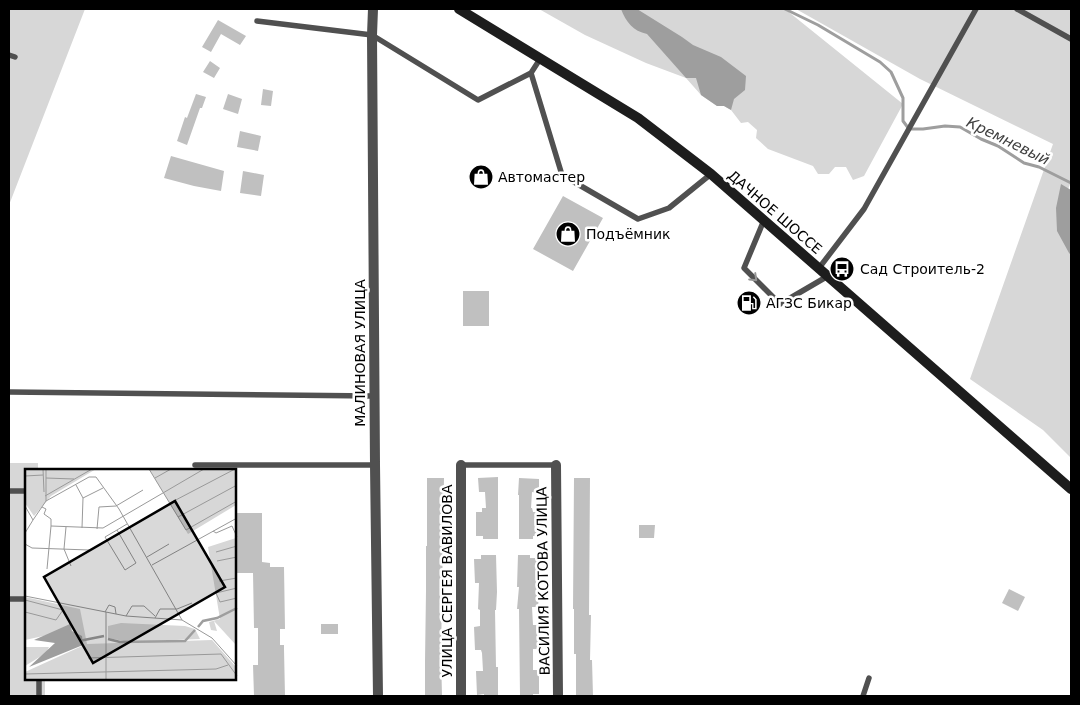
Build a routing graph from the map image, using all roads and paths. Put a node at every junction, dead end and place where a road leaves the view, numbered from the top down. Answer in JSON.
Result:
{"nodes":[{"id":1,"x":373,"y":9,"type":"edge"},
{"id":2,"x":459,"y":9,"type":"edge"},
{"id":3,"x":976,"y":9,"type":"edge"},
{"id":4,"x":1017,"y":9,"type":"edge"},
{"id":5,"x":257,"y":21,"type":"dead end"},
{"id":6,"x":372,"y":35,"type":"junction"},
{"id":7,"x":1071,"y":39,"type":"edge"},
{"id":8,"x":540,"y":59,"type":"junction"},
{"id":9,"x":531,"y":73,"type":"junction"},
{"id":10,"x":710,"y":174,"type":"junction"},
{"id":11,"x":764,"y":220,"type":"junction"},
{"id":12,"x":819,"y":268,"type":"junction"},
{"id":13,"x":828,"y":276,"type":"junction"},
{"id":14,"x":9,"y":392,"type":"edge"},
{"id":15,"x":374,"y":396,"type":"junction"},
{"id":16,"x":195,"y":465,"type":"dead end"},
{"id":17,"x":374,"y":465,"type":"junction"},
{"id":18,"x":460,"y":465,"type":"joint"},
{"id":19,"x":556,"y":465,"type":"joint"},
{"id":20,"x":1071,"y":490,"type":"edge"},
{"id":21,"x":9,"y":491,"type":"edge"},
{"id":22,"x":25,"y":491,"type":"edge"},
{"id":23,"x":9,"y":599,"type":"edge"},
{"id":24,"x":25,"y":599,"type":"edge"},
{"id":25,"x":869,"y":678,"type":"dead end"},
{"id":26,"x":39,"y":680,"type":"edge"},
{"id":27,"x":39,"y":696,"type":"edge"},
{"id":28,"x":378,"y":696,"type":"edge"},
{"id":29,"x":461,"y":696,"type":"edge"},
{"id":30,"x":558,"y":696,"type":"edge"},
{"id":31,"x":863,"y":696,"type":"edge"}],
"edges":[{"from":1,"to":6,"type":"street","name":"МАЛИНОВАЯ УЛИЦА"},
{"from":2,"to":8,"type":"main road","name":"ДАЧНОЕ ШОССЕ"},
{"from":3,"to":12,"type":"lane"},
{"from":4,"to":7,"type":"lane"},
{"from":5,"to":6,"type":"lane"},
{"from":6,"to":9,"type":"lane"},
{"from":6,"to":15,"type":"street","name":"МАЛИНОВАЯ УЛИЦА"},
{"from":8,"to":9,"type":"lane"},
{"from":8,"to":10,"type":"main road","name":"ДАЧНОЕ ШОССЕ"},
{"from":9,"to":10,"type":"lane"},
{"from":10,"to":11,"type":"main road","name":"ДАЧНОЕ ШОССЕ"},
{"from":11,"to":12,"type":"main road","name":"ДАЧНОЕ ШОССЕ"},
{"from":11,"to":13,"type":"lane","one_way":true},
{"from":12,"to":13,"type":"main road","name":"ДАЧНОЕ ШОССЕ"},
{"from":13,"to":20,"type":"main road","name":"ДАЧНОЕ ШОССЕ"},
{"from":14,"to":15,"type":"lane"},
{"from":15,"to":17,"type":"street","name":"МАЛИНОВАЯ УЛИЦА"},
{"from":16,"to":17,"type":"lane"},
{"from":17,"to":28,"type":"street","name":"МАЛИНОВАЯ УЛИЦА"},
{"from":18,"to":19,"type":"lane"},
{"from":18,"to":29,"type":"street","name":"УЛИЦА СЕРГЕЯ ВАВИЛОВА"},
{"from":19,"to":30,"type":"street","name":"ВАСИЛИЯ КОТОВА УЛИЦА"},
{"from":21,"to":22,"type":"lane"},
{"from":23,"to":24,"type":"lane"},
{"from":25,"to":31,"type":"lane"},
{"from":26,"to":27,"type":"lane"}]}
